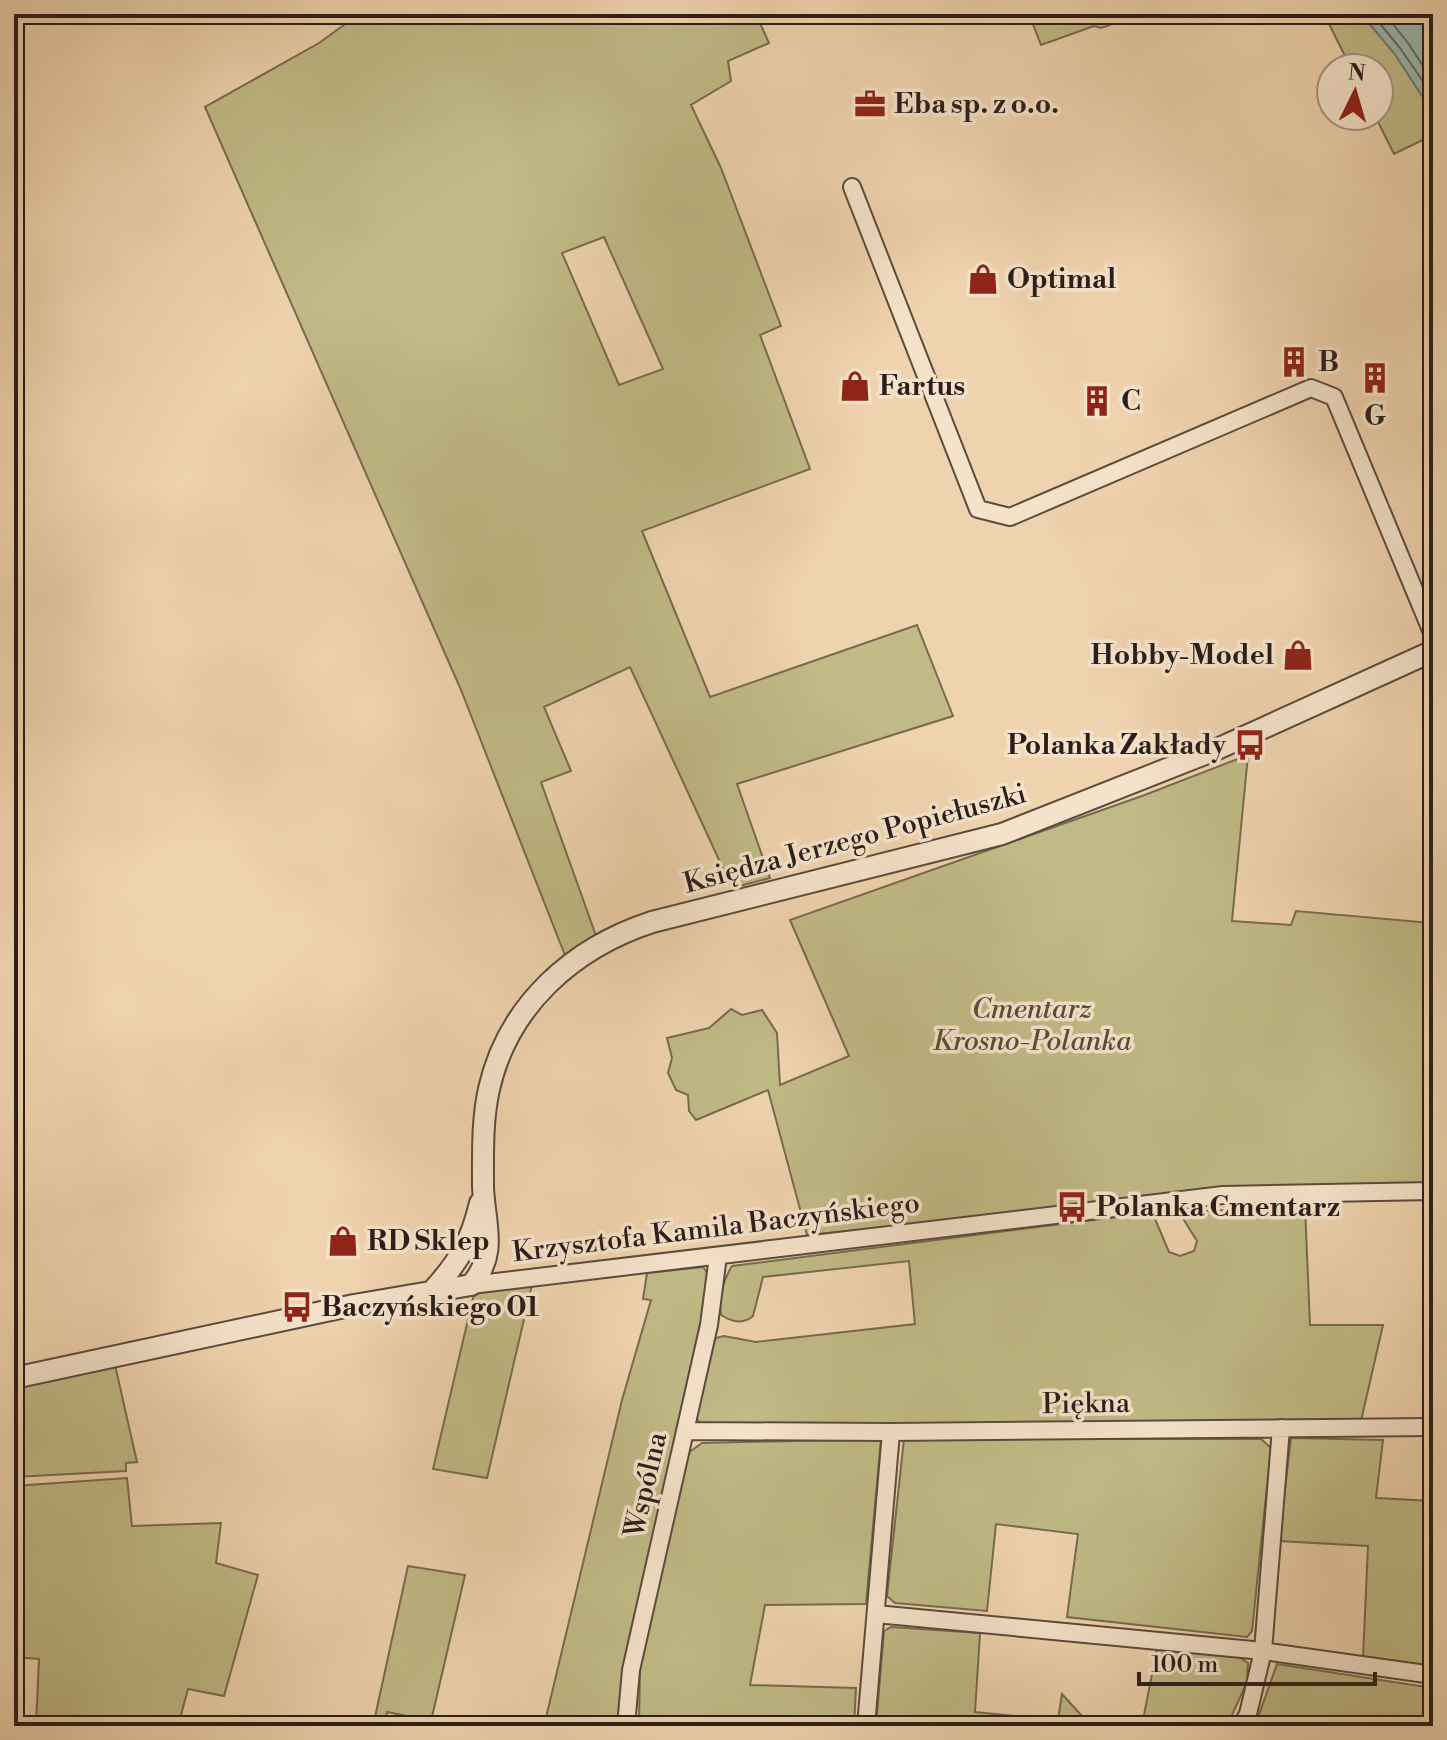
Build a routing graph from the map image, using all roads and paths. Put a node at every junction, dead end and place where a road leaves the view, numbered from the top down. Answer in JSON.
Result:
{"nodes":[{"id":1,"x":852,"y":187,"type":"dead end"},
{"id":2,"x":1433,"y":635,"type":"edge"},
{"id":3,"x":1433,"y":651,"type":"edge"},
{"id":4,"x":483,"y":1191,"type":"junction"},
{"id":5,"x":1433,"y":1191,"type":"edge"},
{"id":6,"x":466,"y":1248,"type":"junction"},
{"id":7,"x":718,"y":1256,"type":"junction"},
{"id":8,"x":487,"y":1261,"type":"junction"},
{"id":9,"x":513,"y":1280,"type":"junction"},
{"id":10,"x":471,"y":1285,"type":"junction"},
{"id":11,"x":434,"y":1289,"type":"junction"},
{"id":12,"x":14,"y":1378,"type":"edge"},
{"id":13,"x":1433,"y":1427,"type":"edge"},
{"id":14,"x":1281,"y":1428,"type":"junction"},
{"id":15,"x":685,"y":1431,"type":"junction"},
{"id":16,"x":891,"y":1432,"type":"junction"},
{"id":17,"x":876,"y":1614,"type":"junction"},
{"id":18,"x":1263,"y":1651,"type":"junction"},
{"id":19,"x":1433,"y":1675,"type":"edge"},
{"id":20,"x":626,"y":1726,"type":"edge"},
{"id":21,"x":866,"y":1726,"type":"edge"},
{"id":22,"x":1241,"y":1726,"type":"edge"}],
"edges":[{"from":1,"to":2,"type":"street"},
{"from":3,"to":4,"type":"street","name":"Księdza Jerzego Popiełuszki"},
{"from":4,"to":6,"type":"street","name":"Księdza Jerzego Popiełuszki"},
{"from":4,"to":8,"type":"street","name":"Księdza Jerzego Popiełuszki"},
{"from":5,"to":7,"type":"street","name":"Krzysztofa Kamila Baczyńskiego"},
{"from":6,"to":10,"type":"street"},
{"from":6,"to":11,"type":"street","name":"Księdza Jerzego Popiełuszki"},
{"from":7,"to":9,"type":"street","name":"Krzysztofa Kamila Baczyńskiego"},
{"from":7,"to":15,"type":"street","name":"Wspólna"},
{"from":8,"to":9,"type":"street"},
{"from":8,"to":10,"type":"street"},
{"from":9,"to":10,"type":"street","name":"Krzysztofa Kamila Baczyńskiego"},
{"from":10,"to":11,"type":"street","name":"Krzysztofa Kamila Baczyńskiego"},
{"from":11,"to":12,"type":"street","name":"Krzysztofa Kamila Baczyńskiego"},
{"from":13,"to":14,"type":"street","name":"Piękna"},
{"from":14,"to":16,"type":"street","name":"Piękna"},
{"from":14,"to":18,"type":"street"},
{"from":15,"to":16,"type":"street","name":"Piękna"},
{"from":15,"to":20,"type":"street","name":"Wspólna"},
{"from":16,"to":17,"type":"street"},
{"from":17,"to":18,"type":"street"},
{"from":17,"to":21,"type":"street"},
{"from":18,"to":19,"type":"street"},
{"from":18,"to":22,"type":"street"}]}
